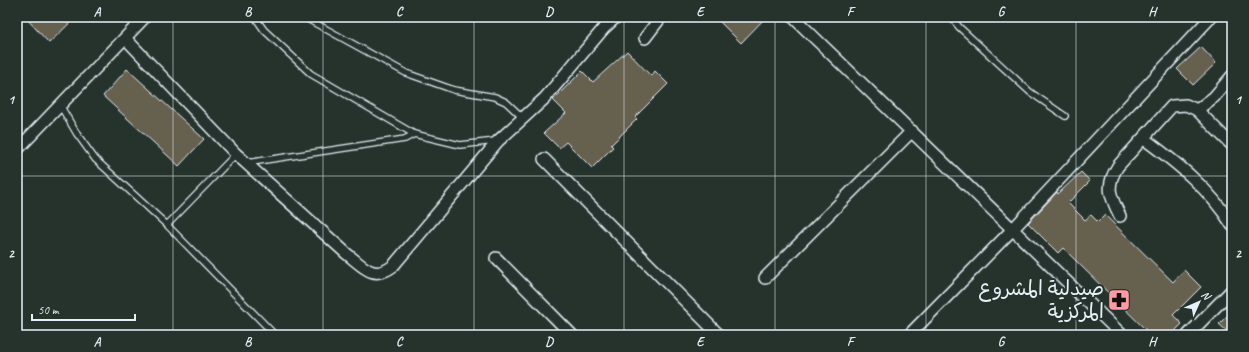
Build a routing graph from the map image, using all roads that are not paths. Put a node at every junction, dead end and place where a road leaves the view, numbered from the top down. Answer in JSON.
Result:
{"nodes":[{"id":1,"x":145,"y":17,"type":"edge"},
{"id":2,"x":254,"y":17,"type":"edge"},
{"id":3,"x":304,"y":17,"type":"edge"},
{"id":4,"x":616,"y":17,"type":"edge"},
{"id":5,"x":661,"y":17,"type":"edge"},
{"id":6,"x":793,"y":17,"type":"edge"},
{"id":7,"x":951,"y":17,"type":"edge"},
{"id":8,"x":1211,"y":17,"type":"edge"},
{"id":9,"x":125,"y":38,"type":"junction"},
{"id":10,"x":645,"y":38,"type":"dead end"},
{"id":11,"x":1232,"y":76,"type":"edge"},
{"id":12,"x":60,"y":105,"type":"junction"},
{"id":13,"x":1198,"y":110,"type":"junction"},
{"id":14,"x":1065,"y":116,"type":"dead end"},
{"id":15,"x":523,"y":118,"type":"junction"},
{"id":16,"x":912,"y":131,"type":"junction"},
{"id":17,"x":414,"y":134,"type":"junction"},
{"id":18,"x":1143,"y":138,"type":"junction"},
{"id":19,"x":498,"y":141,"type":"junction"},
{"id":20,"x":1232,"y":145,"type":"edge"},
{"id":21,"x":17,"y":150,"type":"edge"},
{"id":22,"x":236,"y":154,"type":"junction"},
{"id":23,"x":544,"y":159,"type":"dead end"},
{"id":24,"x":246,"y":163,"type":"junction"},
{"id":25,"x":1120,"y":216,"type":"dead end"},
{"id":26,"x":167,"y":225,"type":"junction"},
{"id":27,"x":1232,"y":225,"type":"edge"},
{"id":28,"x":1013,"y":229,"type":"junction"},
{"id":29,"x":496,"y":258,"type":"dead end"},
{"id":30,"x":765,"y":278,"type":"dead end"},
{"id":31,"x":1232,"y":290,"type":"edge"},
{"id":32,"x":275,"y":335,"type":"edge"},
{"id":33,"x":572,"y":335,"type":"edge"},
{"id":34,"x":719,"y":335,"type":"edge"},
{"id":35,"x":909,"y":335,"type":"edge"},
{"id":36,"x":1122,"y":335,"type":"edge"},
{"id":37,"x":1188,"y":335,"type":"edge"}],
"edges":[{"from":1,"to":9,"type":"street"},
{"from":2,"to":17,"type":"lane"},
{"from":3,"to":15,"type":"lane"},
{"from":4,"to":15,"type":"street"},
{"from":5,"to":10,"type":"street"},
{"from":6,"to":16,"type":"street"},
{"from":7,"to":14,"type":"lane"},
{"from":8,"to":28,"type":"street"},
{"from":9,"to":12,"type":"street"},
{"from":9,"to":22,"type":"street"},
{"from":11,"to":13,"type":"street"},
{"from":12,"to":21,"type":"street"},
{"from":12,"to":26,"type":"lane"},
{"from":13,"to":18,"type":"street"},
{"from":13,"to":20,"type":"street"},
{"from":15,"to":19,"type":"street"},
{"from":16,"to":28,"type":"street"},
{"from":16,"to":30,"type":"street"},
{"from":17,"to":19,"type":"lane"},
{"from":17,"to":24,"type":"lane"},
{"from":18,"to":25,"type":"street"},
{"from":18,"to":27,"type":"street"},
{"from":19,"to":24,"type":"street"},
{"from":22,"to":24,"type":"street"},
{"from":22,"to":26,"type":"lane"},
{"from":23,"to":34,"type":"street"},
{"from":26,"to":32,"type":"lane"},
{"from":28,"to":35,"type":"street"},
{"from":28,"to":36,"type":"street"},
{"from":29,"to":33,"type":"street"},
{"from":31,"to":37,"type":"street"}]}
